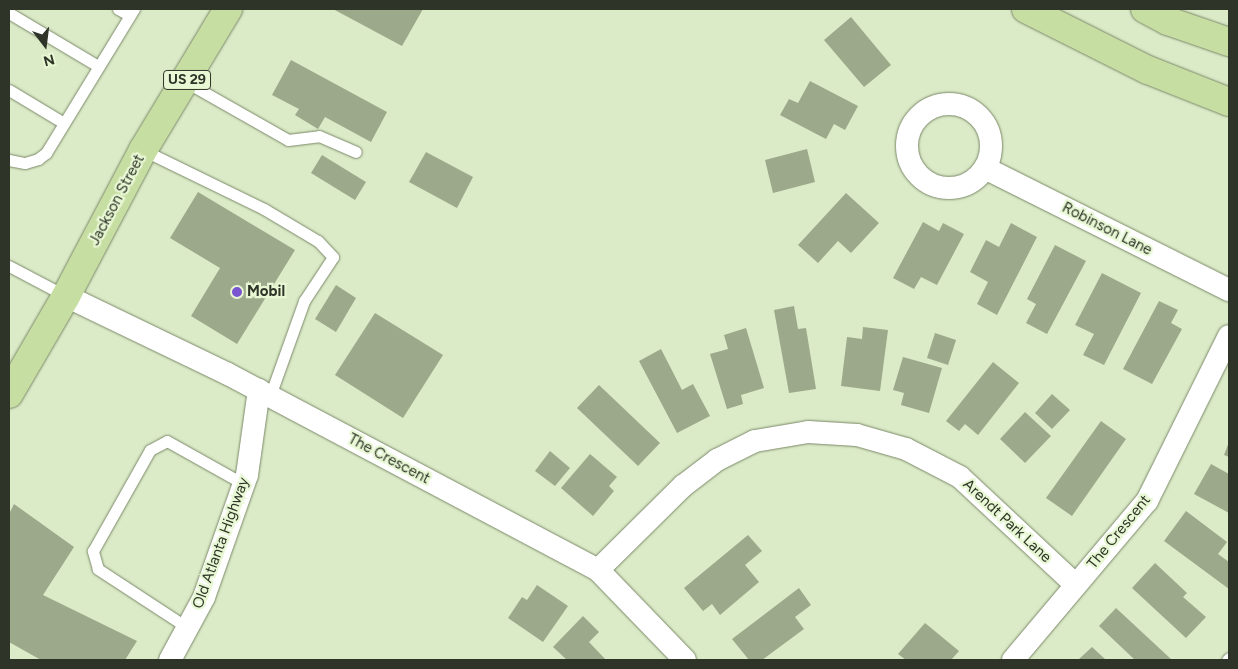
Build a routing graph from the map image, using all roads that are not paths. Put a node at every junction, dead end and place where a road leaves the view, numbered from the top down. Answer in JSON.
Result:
{"nodes":[{"id":1,"x":118,"y":9,"type":"edge"},
{"id":2,"x":228,"y":9,"type":"edge"},
{"id":3,"x":1026,"y":9,"type":"edge"},
{"id":4,"x":1145,"y":9,"type":"edge"},
{"id":5,"x":132,"y":12,"type":"edge"},
{"id":6,"x":9,"y":13,"type":"edge"},
{"id":7,"x":1229,"y":42,"type":"edge"},
{"id":8,"x":98,"y":66,"type":"junction"},
{"id":9,"x":186,"y":82,"type":"junction"},
{"id":10,"x":9,"y":90,"type":"edge"},
{"id":11,"x":1229,"y":102,"type":"edge"},
{"id":12,"x":64,"y":123,"type":"junction"},
{"id":13,"x":143,"y":150,"type":"junction"},
{"id":14,"x":356,"y":152,"type":"dead end"},
{"id":15,"x":9,"y":160,"type":"edge"},
{"id":16,"x":985,"y":168,"type":"dead end"},
{"id":17,"x":9,"y":266,"type":"edge"},
{"id":18,"x":1229,"y":290,"type":"edge"},
{"id":19,"x":66,"y":296,"type":"junction"},
{"id":20,"x":1229,"y":336,"type":"edge"},
{"id":21,"x":9,"y":392,"type":"edge"},
{"id":22,"x":264,"y":393,"type":"junction"},
{"id":23,"x":244,"y":484,"type":"junction"},
{"id":24,"x":598,"y":570,"type":"junction"},
{"id":25,"x":1076,"y":585,"type":"junction"},
{"id":26,"x":188,"y":628,"type":"junction"},
{"id":27,"x":170,"y":660,"type":"edge"},
{"id":28,"x":685,"y":660,"type":"edge"},
{"id":29,"x":1013,"y":660,"type":"edge"}],
"edges":[{"from":1,"to":5,"type":"lane"},
{"from":2,"to":9,"type":"main road","name":"Jackson Street","number":"US 29"},
{"from":3,"to":11,"type":"main road"},
{"from":4,"to":7,"type":"main road"},
{"from":5,"to":8,"type":"lane"},
{"from":6,"to":8,"type":"lane"},
{"from":8,"to":12,"type":"lane"},
{"from":9,"to":13,"type":"main road","name":"Jackson Street","number":"US 29"},
{"from":9,"to":14,"type":"lane"},
{"from":10,"to":12,"type":"lane"},
{"from":12,"to":15,"type":"lane"},
{"from":13,"to":19,"type":"main road","name":"Jackson Street","number":"US 29"},
{"from":13,"to":22,"type":"lane"},
{"from":16,"to":18,"type":"street","name":"Robinson Lane"},
{"from":17,"to":19,"type":"lane"},
{"from":19,"to":21,"type":"main road","name":"Jackson Street","number":"US 29"},
{"from":19,"to":22,"type":"street","name":"The Crescent"},
{"from":20,"to":25,"type":"street","name":"The Crescent"},
{"from":22,"to":23,"type":"street","name":"Old Atlanta Highway"},
{"from":22,"to":24,"type":"street","name":"The Crescent"},
{"from":23,"to":26,"type":"street","name":"Old Atlanta Highway"},
{"from":23,"to":26,"type":"lane"},
{"from":24,"to":25,"type":"street","name":"Arendt Park Lane"},
{"from":24,"to":28,"type":"street","name":"The Crescent"},
{"from":25,"to":29,"type":"street","name":"The Crescent"},
{"from":26,"to":27,"type":"street","name":"Old Atlanta Highway"}]}
